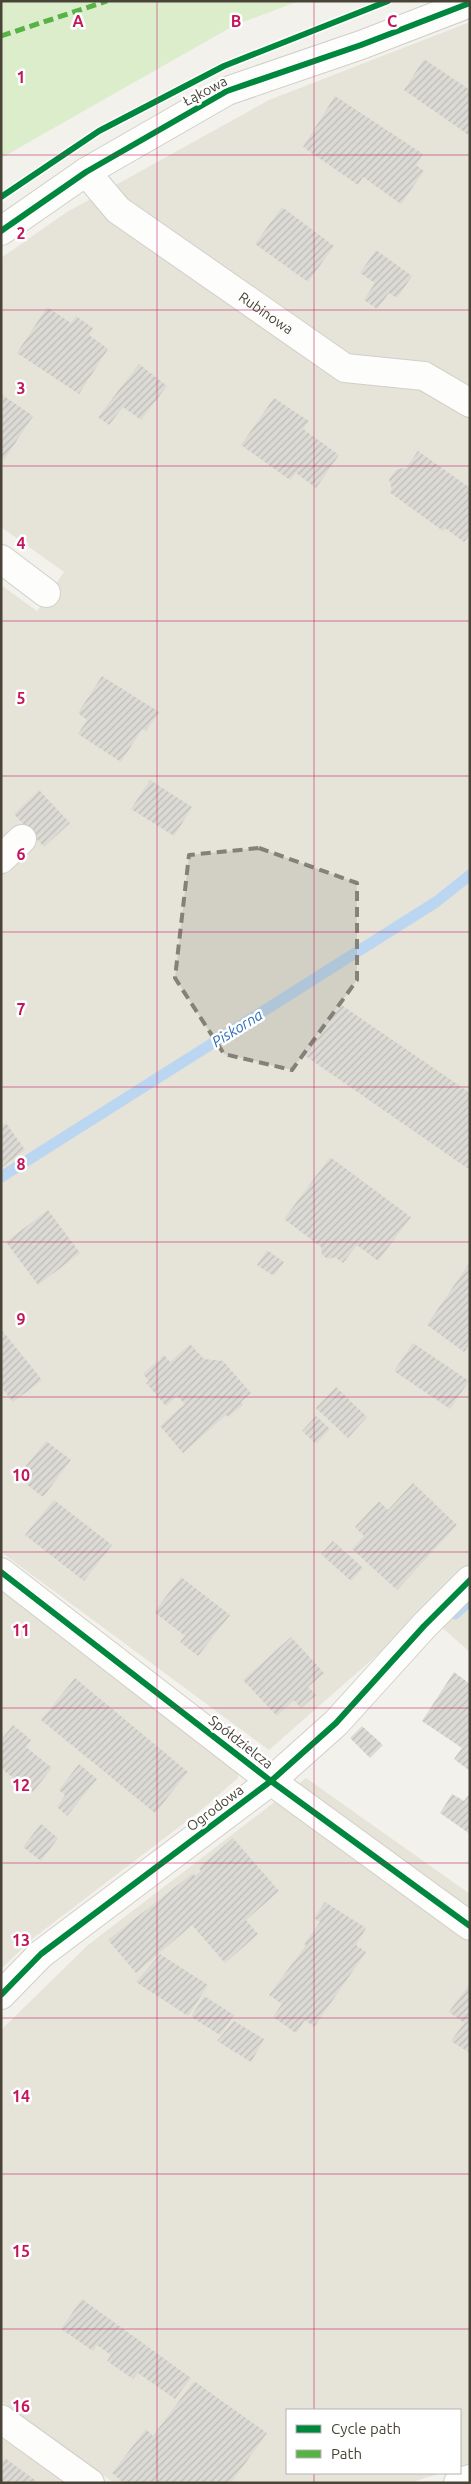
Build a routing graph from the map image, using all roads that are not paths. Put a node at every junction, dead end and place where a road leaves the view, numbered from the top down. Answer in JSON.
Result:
{"nodes":[{"id":1,"x":470,"y":3,"type":"edge"},
{"id":2,"x":86,"y":172,"type":"junction"},
{"id":3,"x":1,"y":232,"type":"edge"},
{"id":4,"x":470,"y":403,"type":"edge"},
{"id":5,"x":1,"y":559,"type":"edge"},
{"id":6,"x":46,"y":593,"type":"dead end"},
{"id":7,"x":22,"y":839,"type":"dead end"},
{"id":8,"x":1,"y":859,"type":"edge"},
{"id":9,"x":1,"y":1572,"type":"edge"},
{"id":10,"x":470,"y":1580,"type":"edge"},
{"id":11,"x":271,"y":1781,"type":"junction"},
{"id":12,"x":470,"y":1926,"type":"edge"},
{"id":13,"x":1,"y":1994,"type":"edge"},
{"id":14,"x":1,"y":2419,"type":"edge"},
{"id":15,"x":470,"y":2479,"type":"edge"},
{"id":16,"x":90,"y":2483,"type":"edge"},
{"id":17,"x":458,"y":2483,"type":"edge"}],
"edges":[{"from":1,"to":2,"type":"street","name":"Łąkowa"},
{"from":2,"to":3,"type":"street","name":"Łąkowa"},
{"from":2,"to":4,"type":"street","name":"Rubinowa"},
{"from":5,"to":6,"type":"street"},
{"from":7,"to":8,"type":"street"},
{"from":9,"to":11,"type":"street","name":"Spółdzielcza"},
{"from":10,"to":11,"type":"street","name":"Ogrodowa"},
{"from":11,"to":12,"type":"street","name":"Spółdzielcza"},
{"from":11,"to":13,"type":"street","name":"Ogrodowa"},
{"from":14,"to":16,"type":"street"},
{"from":15,"to":17,"type":"street"}]}
